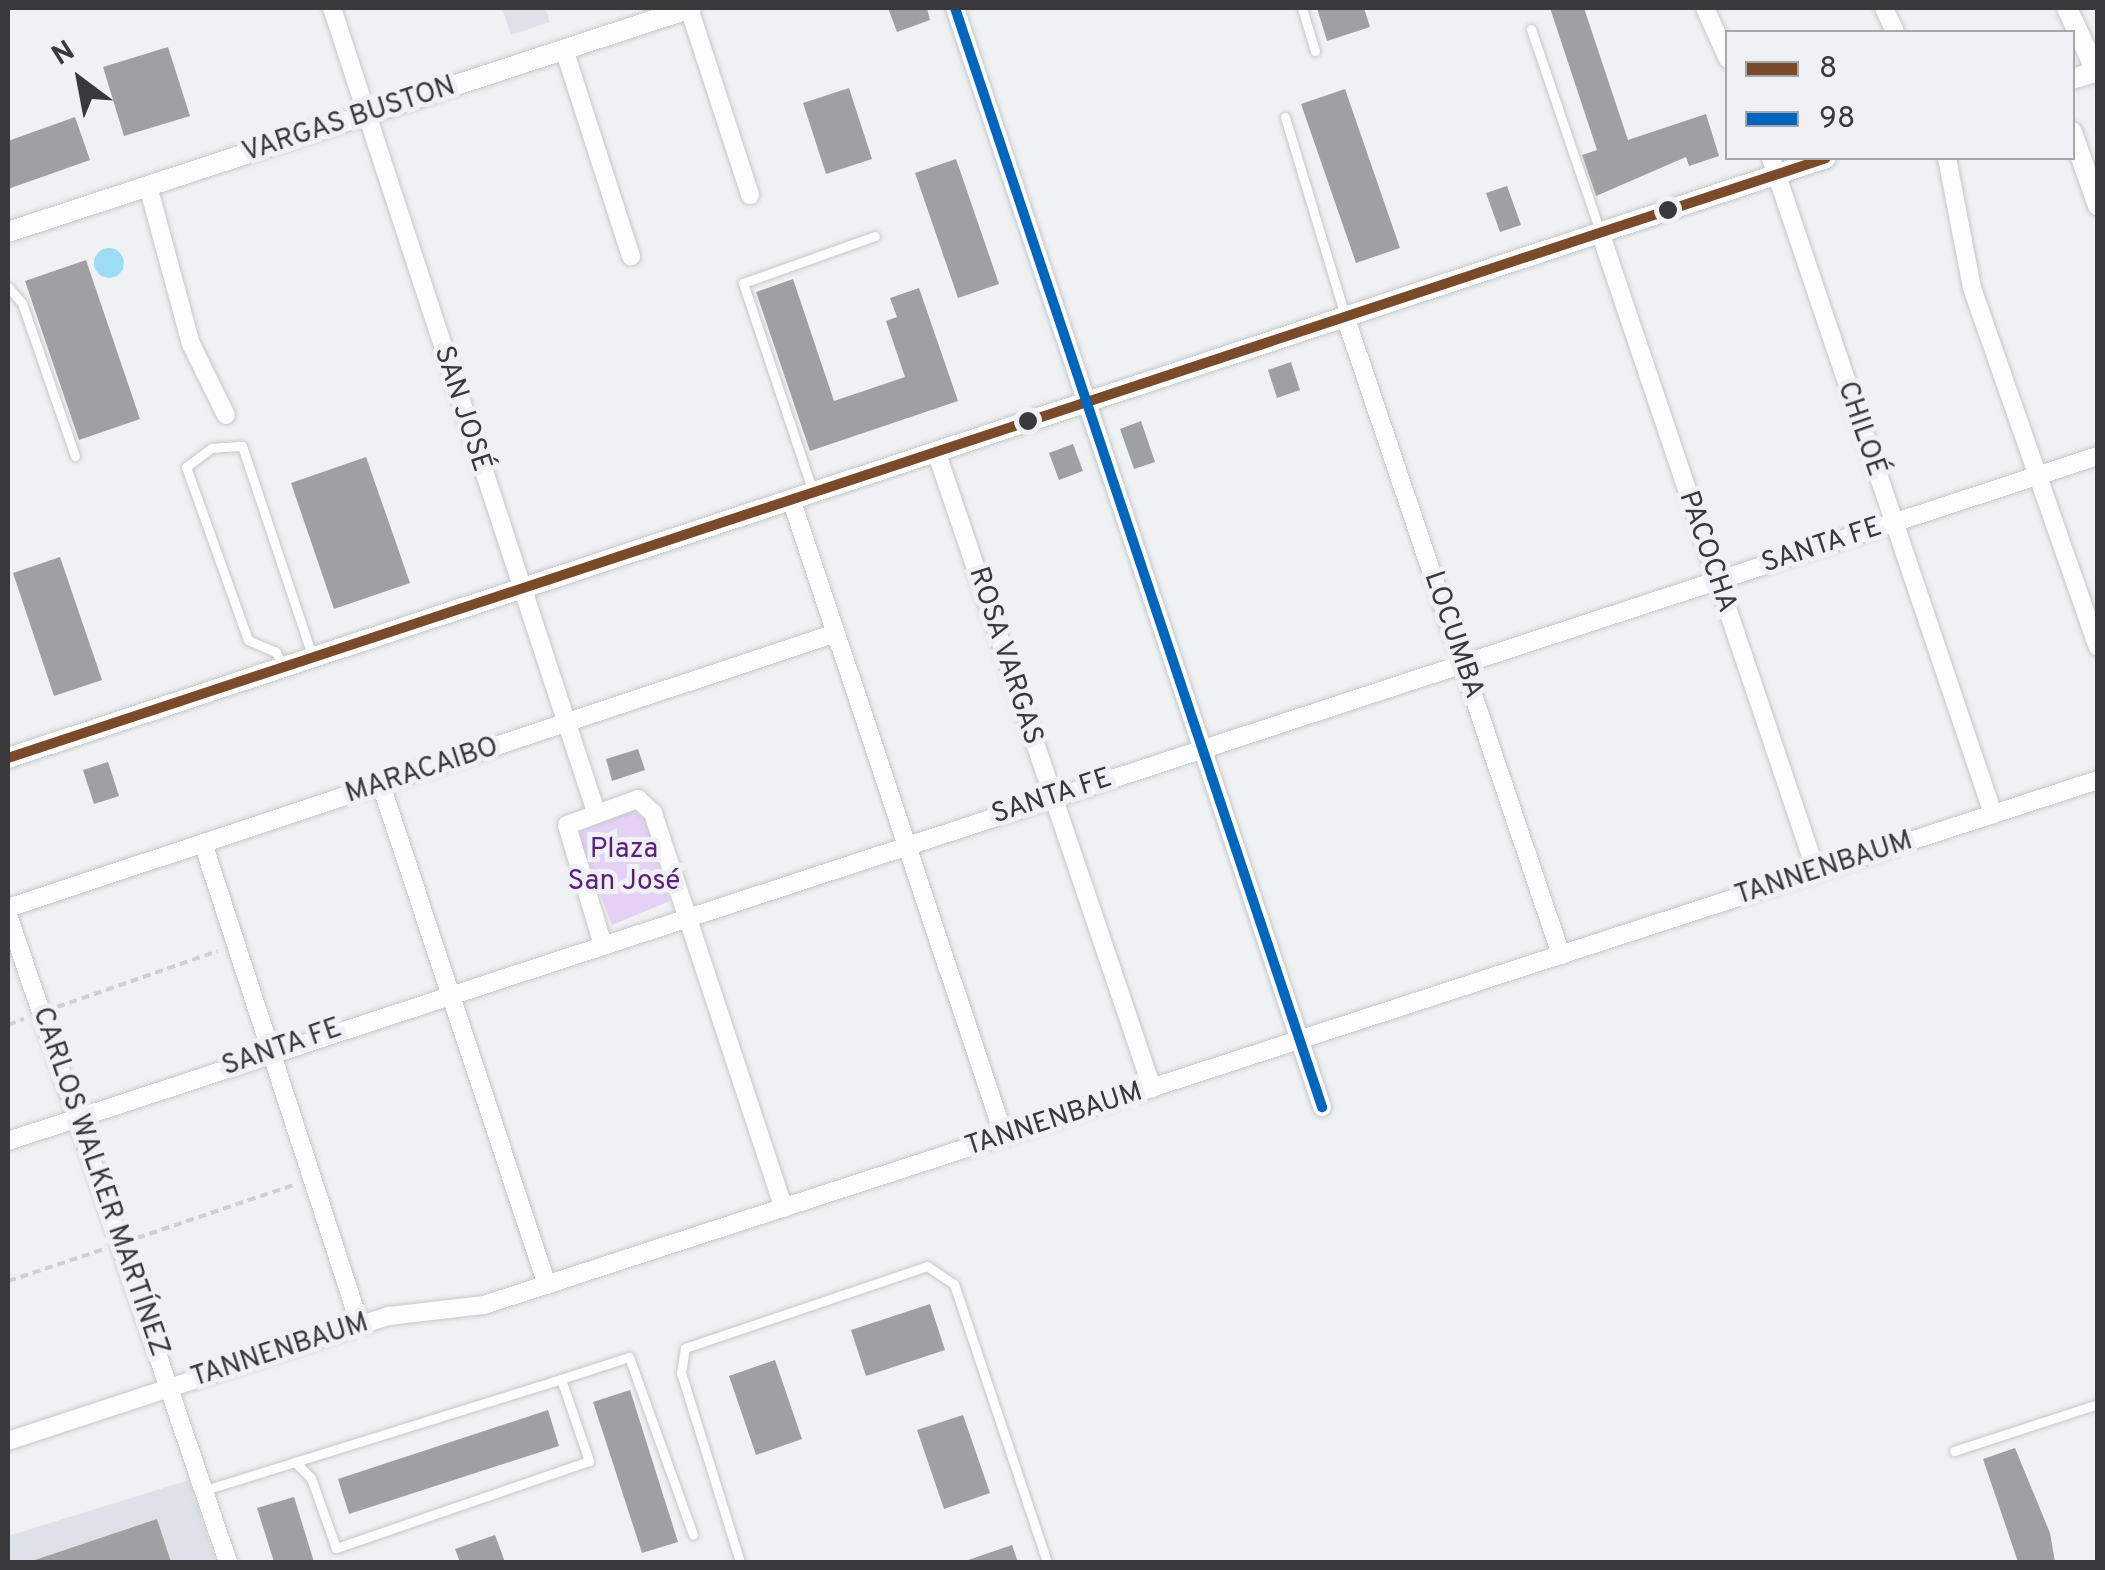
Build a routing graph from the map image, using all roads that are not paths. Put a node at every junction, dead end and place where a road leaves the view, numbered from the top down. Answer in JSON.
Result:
{"nodes":[{"id":1,"x":332,"y":8,"type":"edge"},
{"id":2,"x":690,"y":8,"type":"edge"},
{"id":3,"x":955,"y":8,"type":"edge"},
{"id":4,"x":1302,"y":8,"type":"edge"},
{"id":5,"x":1705,"y":8,"type":"edge"},
{"id":6,"x":2067,"y":8,"type":"edge"},
{"id":7,"x":1530,"y":29,"type":"dead end"},
{"id":8,"x":564,"y":49,"type":"junction"},
{"id":9,"x":1315,"y":51,"type":"dead end"},
{"id":10,"x":1725,"y":51,"type":"edge"},
{"id":11,"x":2097,"y":71,"type":"edge"},
{"id":12,"x":366,"y":114,"type":"junction"},
{"id":13,"x":1286,"y":117,"type":"dead end"},
{"id":14,"x":2075,"y":141,"type":"edge"},
{"id":15,"x":1813,"y":160,"type":"edge"},
{"id":16,"x":1947,"y":160,"type":"edge"},
{"id":17,"x":1773,"y":166,"type":"edge"},
{"id":18,"x":148,"y":186,"type":"junction"},
{"id":19,"x":750,"y":195,"type":"dead end"},
{"id":20,"x":2098,"y":206,"type":"edge"},
{"id":21,"x":8,"y":232,"type":"edge"},
{"id":22,"x":1600,"y":232,"type":"junction"},
{"id":23,"x":875,"y":236,"type":"dead end"},
{"id":24,"x":631,"y":256,"type":"dead end"},
{"id":25,"x":8,"y":288,"type":"edge"},
{"id":26,"x":1345,"y":316,"type":"junction"},
{"id":27,"x":1083,"y":402,"type":"junction"},
{"id":28,"x":226,"y":415,"type":"dead end"},
{"id":29,"x":936,"y":451,"type":"junction"},
{"id":30,"x":75,"y":456,"type":"dead end"},
{"id":31,"x":2098,"y":456,"type":"edge"},
{"id":32,"x":2038,"y":476,"type":"junction"},
{"id":33,"x":813,"y":492,"type":"junction"},
{"id":34,"x":792,"y":499,"type":"junction"},
{"id":35,"x":1893,"y":523,"type":"junction"},
{"id":36,"x":1716,"y":580,"type":"junction"},
{"id":37,"x":520,"y":589,"type":"junction"},
{"id":38,"x":836,"y":633,"type":"junction"},
{"id":39,"x":2098,"y":647,"type":"edge"},
{"id":40,"x":313,"y":658,"type":"junction"},
{"id":41,"x":1462,"y":663,"type":"junction"},
{"id":42,"x":282,"y":667,"type":"junction"},
{"id":43,"x":566,"y":723,"type":"junction"},
{"id":44,"x":1198,"y":749,"type":"junction"},
{"id":45,"x":8,"y":758,"type":"edge"},
{"id":46,"x":2098,"y":780,"type":"edge"},
{"id":47,"x":381,"y":785,"type":"junction"},
{"id":48,"x":1052,"y":797,"type":"junction"},
{"id":49,"x":595,"y":809,"type":"junction"},
{"id":50,"x":1993,"y":814,"type":"junction"},
{"id":51,"x":203,"y":844,"type":"junction"},
{"id":52,"x":904,"y":845,"type":"junction"},
{"id":53,"x":1816,"y":872,"type":"junction"},
{"id":54,"x":8,"y":912,"type":"edge"},
{"id":55,"x":686,"y":915,"type":"junction"},
{"id":56,"x":602,"y":942,"type":"junction"},
{"id":57,"x":1561,"y":955,"type":"junction"},
{"id":58,"x":450,"y":991,"type":"junction"},
{"id":59,"x":1296,"y":1041,"type":"junction"},
{"id":60,"x":272,"y":1052,"type":"junction"},
{"id":61,"x":1152,"y":1088,"type":"junction"},
{"id":62,"x":1322,"y":1107,"type":"dead end"},
{"id":63,"x":82,"y":1116,"type":"junction"},
{"id":64,"x":1004,"y":1136,"type":"junction"},
{"id":65,"x":8,"y":1141,"type":"edge"},
{"id":66,"x":784,"y":1208,"type":"junction"},
{"id":67,"x":547,"y":1285,"type":"junction"},
{"id":68,"x":360,"y":1325,"type":"junction"},
{"id":69,"x":561,"y":1379,"type":"junction"},
{"id":70,"x":172,"y":1387,"type":"junction"},
{"id":71,"x":2098,"y":1404,"type":"edge"},
{"id":72,"x":8,"y":1441,"type":"edge"},
{"id":73,"x":1954,"y":1451,"type":"dead end"},
{"id":74,"x":295,"y":1462,"type":"junction"},
{"id":75,"x":205,"y":1490,"type":"junction"},
{"id":76,"x":693,"y":1535,"type":"dead end"},
{"id":77,"x":228,"y":1562,"type":"edge"},
{"id":78,"x":740,"y":1562,"type":"edge"},
{"id":79,"x":1047,"y":1562,"type":"edge"}],
"edges":[{"from":1,"to":12,"type":"street","name":"SAN JOSÉ"},
{"from":2,"to":8,"type":"street","name":"VARGAS BUSTON"},
{"from":2,"to":19,"type":"street"},
{"from":3,"to":27,"type":"street"},
{"from":4,"to":9,"type":"lane"},
{"from":5,"to":10,"type":"street"},
{"from":6,"to":11,"type":"street"},
{"from":7,"to":22,"type":"lane"},
{"from":8,"to":12,"type":"street","name":"VARGAS BUSTON"},
{"from":8,"to":24,"type":"street"},
{"from":12,"to":18,"type":"street","name":"VARGAS BUSTON"},
{"from":12,"to":37,"type":"street","name":"SAN JOSÉ"},
{"from":13,"to":26,"type":"lane"},
{"from":14,"to":20,"type":"street"},
{"from":15,"to":17,"type":"street"},
{"from":16,"to":32,"type":"street"},
{"from":17,"to":22,"type":"street"},
{"from":17,"to":35,"type":"street","name":"CHILOÉ"},
{"from":18,"to":21,"type":"street","name":"VARGAS BUSTON"},
{"from":18,"to":28,"type":"street"},
{"from":22,"to":26,"type":"street"},
{"from":22,"to":36,"type":"street","name":"PACOCHA"},
{"from":23,"to":33,"type":"lane"},
{"from":25,"to":30,"type":"lane"},
{"from":26,"to":27,"type":"street"},
{"from":26,"to":41,"type":"street","name":"LOCUMBA"},
{"from":27,"to":29,"type":"street"},
{"from":27,"to":44,"type":"street"},
{"from":29,"to":33,"type":"street"},
{"from":29,"to":48,"type":"street","name":"ROSA VARGAS"},
{"from":31,"to":32,"type":"street","name":"SANTA FE"},
{"from":32,"to":35,"type":"street","name":"SANTA FE"},
{"from":32,"to":39,"type":"street"},
{"from":33,"to":34,"type":"street"},
{"from":34,"to":37,"type":"street"},
{"from":34,"to":38,"type":"street"},
{"from":35,"to":36,"type":"street","name":"SANTA FE"},
{"from":35,"to":50,"type":"street","name":"CHILOÉ"},
{"from":36,"to":41,"type":"street","name":"SANTA FE"},
{"from":36,"to":53,"type":"street","name":"PACOCHA"},
{"from":37,"to":40,"type":"street"},
{"from":37,"to":43,"type":"street","name":"SAN JOSÉ"},
{"from":38,"to":43,"type":"street","name":"MARACAIBO"},
{"from":38,"to":52,"type":"street"},
{"from":40,"to":42,"type":"street"},
{"from":40,"to":42,"type":"lane"},
{"from":41,"to":44,"type":"street","name":"SANTA FE"},
{"from":41,"to":57,"type":"street","name":"LOCUMBA"},
{"from":42,"to":45,"type":"street"},
{"from":43,"to":47,"type":"street","name":"MARACAIBO"},
{"from":43,"to":49,"type":"street","name":"SAN JOSÉ"},
{"from":44,"to":48,"type":"street","name":"SANTA FE"},
{"from":44,"to":59,"type":"street"},
{"from":46,"to":50,"type":"street","name":"TANNENBAUM"},
{"from":47,"to":51,"type":"street","name":"MARACAIBO"},
{"from":47,"to":58,"type":"street"},
{"from":48,"to":52,"type":"street","name":"SANTA FE"},
{"from":48,"to":61,"type":"street","name":"ROSA VARGAS"},
{"from":49,"to":55,"type":"street"},
{"from":49,"to":56,"type":"street"},
{"from":50,"to":53,"type":"street","name":"TANNENBAUM"},
{"from":51,"to":54,"type":"street","name":"MARACAIBO"},
{"from":51,"to":60,"type":"street"},
{"from":52,"to":55,"type":"street","name":"SANTA FE"},
{"from":52,"to":64,"type":"street"},
{"from":53,"to":57,"type":"street","name":"TANNENBAUM"},
{"from":54,"to":63,"type":"street","name":"CARLOS WALKER MARTÍNEZ"},
{"from":55,"to":56,"type":"street","name":"SANTA FE"},
{"from":55,"to":66,"type":"street"},
{"from":56,"to":58,"type":"street","name":"SANTA FE"},
{"from":57,"to":59,"type":"street","name":"TANNENBAUM"},
{"from":58,"to":60,"type":"street","name":"SANTA FE"},
{"from":58,"to":67,"type":"street"},
{"from":59,"to":61,"type":"street","name":"TANNENBAUM"},
{"from":59,"to":62,"type":"street"},
{"from":60,"to":63,"type":"street","name":"SANTA FE"},
{"from":60,"to":68,"type":"street"},
{"from":61,"to":64,"type":"street","name":"TANNENBAUM"},
{"from":63,"to":65,"type":"street","name":"SANTA FE"},
{"from":63,"to":70,"type":"street","name":"CARLOS WALKER MARTÍNEZ"},
{"from":64,"to":66,"type":"street","name":"TANNENBAUM"},
{"from":66,"to":67,"type":"street","name":"TANNENBAUM"},
{"from":67,"to":68,"type":"street","name":"TANNENBAUM"},
{"from":68,"to":70,"type":"street","name":"TANNENBAUM"},
{"from":69,"to":74,"type":"lane"},
{"from":69,"to":74,"type":"lane"},
{"from":69,"to":76,"type":"lane"},
{"from":70,"to":72,"type":"street","name":"TANNENBAUM"},
{"from":70,"to":75,"type":"street","name":"CARLOS WALKER MARTÍNEZ"},
{"from":71,"to":73,"type":"lane"},
{"from":74,"to":75,"type":"lane"},
{"from":75,"to":77,"type":"street","name":"CARLOS WALKER MARTÍNEZ"},
{"from":78,"to":79,"type":"lane"}]}
